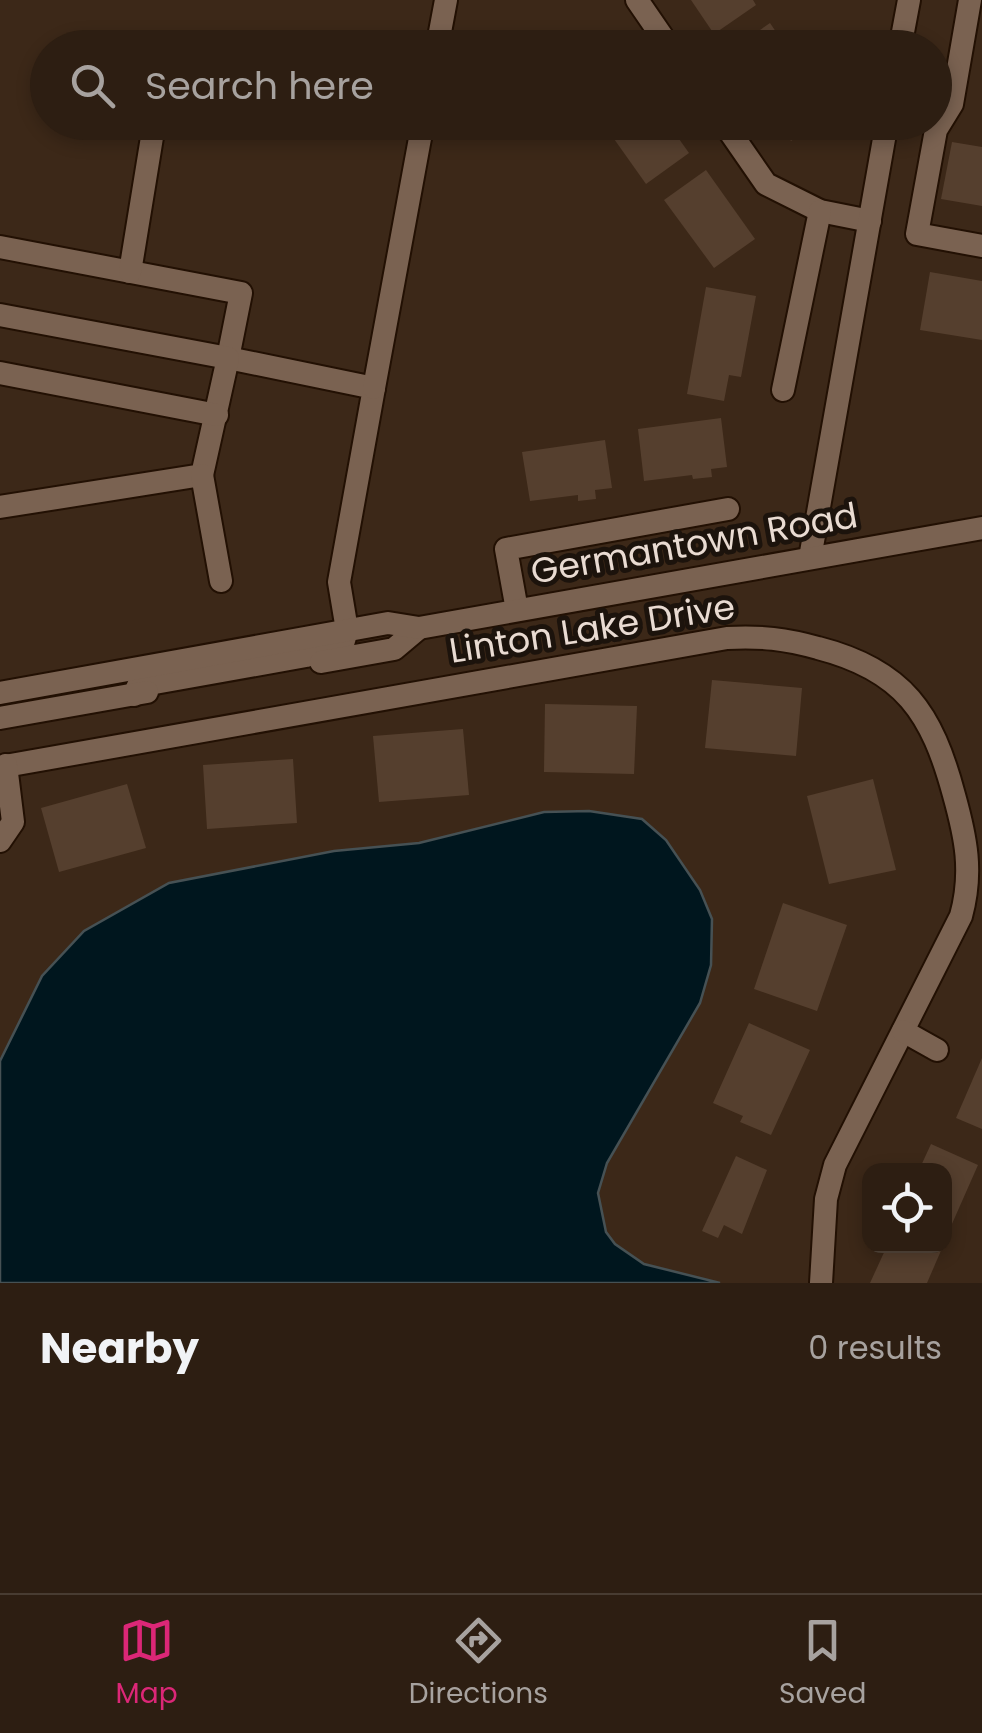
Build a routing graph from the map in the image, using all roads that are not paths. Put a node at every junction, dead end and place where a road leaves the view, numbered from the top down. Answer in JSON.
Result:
{"nodes":[{"id":1,"x":446,"y":0,"type":"edge"},
{"id":2,"x":637,"y":0,"type":"edge"},
{"id":3,"x":909,"y":0,"type":"edge"},
{"id":4,"x":970,"y":0,"type":"edge"},
{"id":5,"x":440,"y":30,"type":"edge"},
{"id":6,"x":658,"y":30,"type":"edge"},
{"id":7,"x":903,"y":30,"type":"edge"},
{"id":8,"x":952,"y":104,"type":"edge"},
{"id":9,"x":153,"y":140,"type":"edge"},
{"id":10,"x":421,"y":140,"type":"edge"},
{"id":11,"x":735,"y":140,"type":"edge"},
{"id":12,"x":884,"y":140,"type":"edge"},
{"id":13,"x":934,"y":140,"type":"edge"},
{"id":14,"x":820,"y":212,"type":"junction"},
{"id":15,"x":870,"y":221,"type":"junction"},
{"id":16,"x":982,"y":246,"type":"edge"},
{"id":17,"x":0,"y":247,"type":"edge"},
{"id":18,"x":130,"y":272,"type":"junction"},
{"id":19,"x":0,"y":316,"type":"edge"},
{"id":20,"x":228,"y":358,"type":"junction"},
{"id":21,"x":0,"y":373,"type":"edge"},
{"id":22,"x":374,"y":388,"type":"junction"},
{"id":23,"x":783,"y":390,"type":"dead end"},
{"id":24,"x":217,"y":415,"type":"junction"},
{"id":25,"x":202,"y":475,"type":"junction"},
{"id":26,"x":0,"y":507,"type":"edge"},
{"id":27,"x":728,"y":508,"type":"dead end"},
{"id":28,"x":982,"y":528,"type":"edge"},
{"id":29,"x":810,"y":558,"type":"junction"},
{"id":30,"x":221,"y":581,"type":"dead end"},
{"id":31,"x":518,"y":610,"type":"junction"},
{"id":32,"x":420,"y":628,"type":"junction"},
{"id":33,"x":347,"y":630,"type":"junction"},
{"id":34,"x":0,"y":693,"type":"edge"},
{"id":35,"x":134,"y":694,"type":"junction"},
{"id":36,"x":0,"y":718,"type":"edge"},
{"id":37,"x":3,"y":766,"type":"edge"},
{"id":38,"x":0,"y":841,"type":"edge"},
{"id":39,"x":903,"y":1031,"type":"junction"},
{"id":40,"x":936,"y":1050,"type":"dead end"},
{"id":41,"x":821,"y":1283,"type":"edge"}],
"edges":[{"from":1,"to":5,"type":"street"},
{"from":2,"to":6,"type":"street"},
{"from":3,"to":7,"type":"street"},
{"from":4,"to":8,"type":"street"},
{"from":9,"to":18,"type":"street"},
{"from":10,"to":22,"type":"street"},
{"from":11,"to":14,"type":"street"},
{"from":12,"to":15,"type":"street"},
{"from":13,"to":16,"type":"street"},
{"from":14,"to":15,"type":"street"},
{"from":14,"to":23,"type":"street"},
{"from":15,"to":29,"type":"street"},
{"from":17,"to":18,"type":"street"},
{"from":18,"to":20,"type":"street"},
{"from":19,"to":20,"type":"street"},
{"from":20,"to":22,"type":"street"},
{"from":20,"to":24,"type":"street"},
{"from":21,"to":24,"type":"street"},
{"from":22,"to":33,"type":"street"},
{"from":24,"to":25,"type":"street"},
{"from":25,"to":26,"type":"street"},
{"from":25,"to":30,"type":"street"},
{"from":27,"to":31,"type":"street"},
{"from":28,"to":29,"type":"street","name":"Germantown Road"},
{"from":29,"to":31,"type":"street","name":"Germantown Road"},
{"from":31,"to":32,"type":"street","name":"Germantown Road"},
{"from":32,"to":33,"type":"street","name":"Germantown Road"},
{"from":32,"to":35,"type":"street","name":"Germantown Road"},
{"from":33,"to":34,"type":"street","name":"Germantown Road"},
{"from":33,"to":35,"type":"street"},
{"from":35,"to":36,"type":"street","name":"Germantown Road"},
{"from":37,"to":38,"type":"street","name":"Linton Lake Drive"},
{"from":37,"to":39,"type":"street","name":"Linton Lake Drive"},
{"from":39,"to":40,"type":"street"},
{"from":39,"to":41,"type":"street","name":"Linton Lake Drive"}]}
